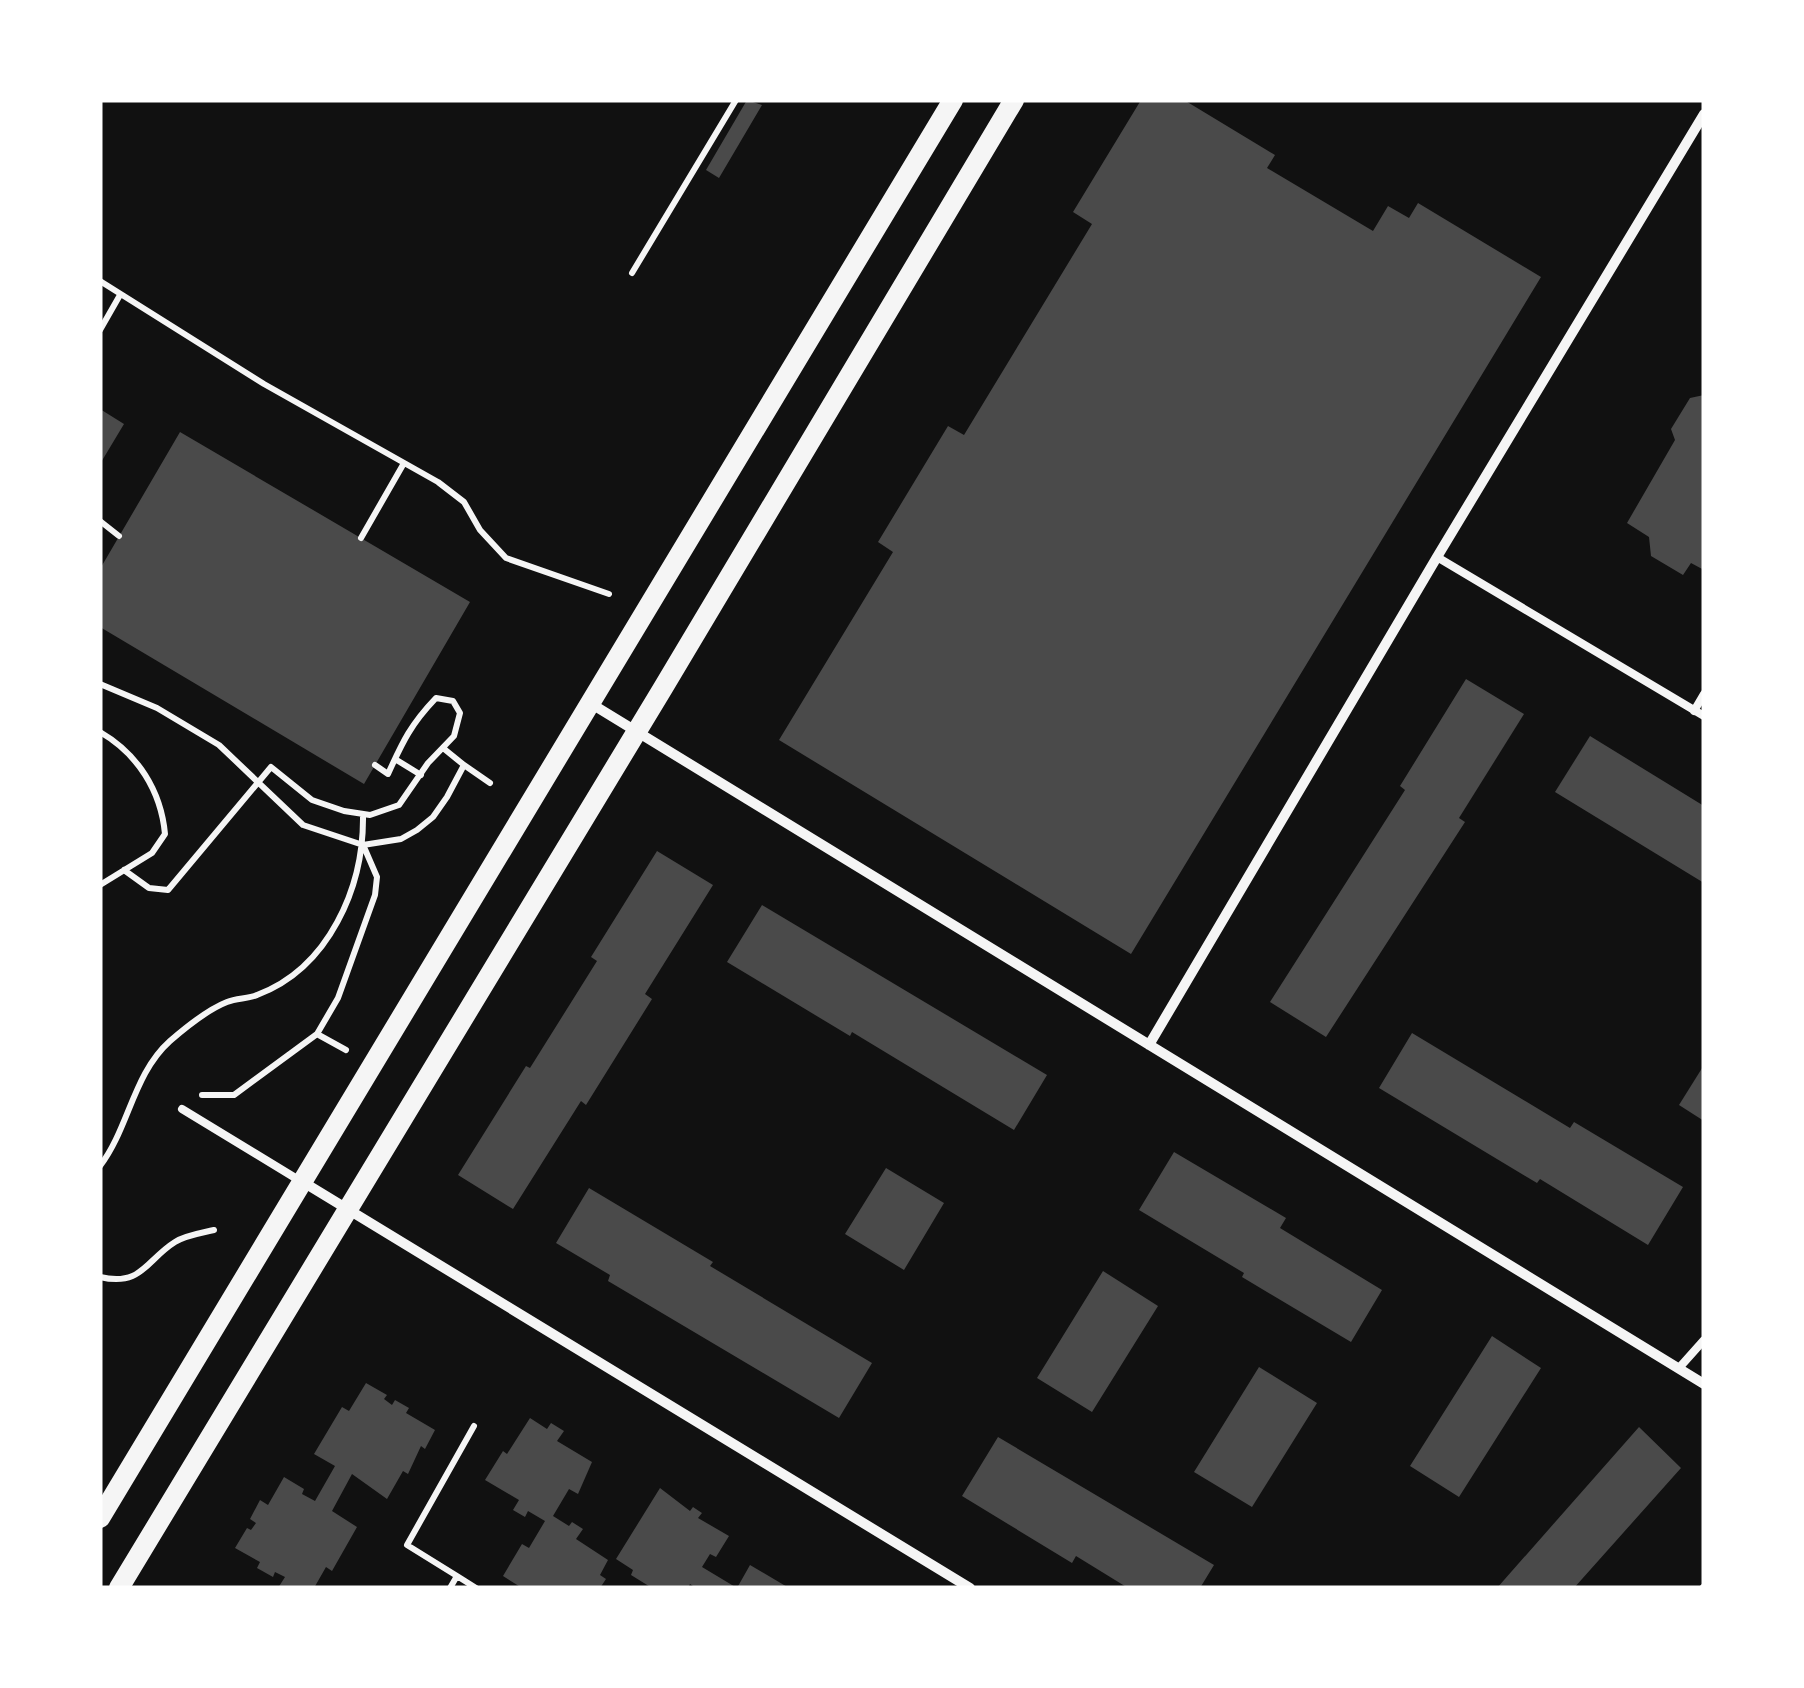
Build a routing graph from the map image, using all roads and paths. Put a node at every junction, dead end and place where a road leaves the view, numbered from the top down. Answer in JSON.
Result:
{"nodes":[{"id":1,"x":736,"y":100,"type":"edge"},
{"id":2,"x":953,"y":100,"type":"edge"},
{"id":3,"x":1014,"y":100,"type":"edge"},
{"id":4,"x":1704,"y":114,"type":"edge"},
{"id":5,"x":632,"y":273,"type":"dead end"},
{"id":6,"x":100,"y":281,"type":"edge"},
{"id":7,"x":120,"y":296,"type":"junction"},
{"id":8,"x":100,"y":330,"type":"edge"},
{"id":9,"x":404,"y":464,"type":"junction"},
{"id":10,"x":100,"y":522,"type":"edge"},
{"id":11,"x":118,"y":536,"type":"dead end"},
{"id":12,"x":360,"y":538,"type":"dead end"},
{"id":13,"x":1437,"y":557,"type":"junction"},
{"id":14,"x":609,"y":594,"type":"dead end"},
{"id":15,"x":100,"y":684,"type":"edge"},
{"id":16,"x":1704,"y":694,"type":"edge"},
{"id":17,"x":590,"y":703,"type":"junction"},
{"id":18,"x":1694,"y":710,"type":"junction"},
{"id":19,"x":1704,"y":716,"type":"edge"},
{"id":20,"x":637,"y":731,"type":"junction"},
{"id":21,"x":100,"y":732,"type":"edge"},
{"id":22,"x":443,"y":748,"type":"junction"},
{"id":23,"x":394,"y":760,"type":"junction"},
{"id":24,"x":375,"y":765,"type":"dead end"},
{"id":25,"x":464,"y":765,"type":"junction"},
{"id":26,"x":421,"y":775,"type":"junction"},
{"id":27,"x":259,"y":782,"type":"junction"},
{"id":28,"x":490,"y":783,"type":"dead end"},
{"id":29,"x":363,"y":815,"type":"junction"},
{"id":30,"x":363,"y":846,"type":"junction"},
{"id":31,"x":124,"y":870,"type":"junction"},
{"id":32,"x":100,"y":885,"type":"edge"},
{"id":33,"x":316,"y":1034,"type":"junction"},
{"id":34,"x":1149,"y":1045,"type":"junction"},
{"id":35,"x":346,"y":1050,"type":"dead end"},
{"id":36,"x":194,"y":1090,"type":"dead end"},
{"id":37,"x":182,"y":1109,"type":"dead end"},
{"id":38,"x":100,"y":1166,"type":"edge"},
{"id":39,"x":302,"y":1182,"type":"junction"},
{"id":40,"x":350,"y":1208,"type":"junction"},
{"id":41,"x":214,"y":1230,"type":"dead end"},
{"id":42,"x":100,"y":1277,"type":"edge"},
{"id":43,"x":1704,"y":1340,"type":"edge"},
{"id":44,"x":1678,"y":1368,"type":"junction"},
{"id":45,"x":1704,"y":1384,"type":"edge"},
{"id":46,"x":474,"y":1426,"type":"dead end"},
{"id":47,"x":100,"y":1518,"type":"edge"},
{"id":48,"x":457,"y":1576,"type":"junction"},
{"id":49,"x":950,"y":1583,"type":"edge"},
{"id":50,"x":119,"y":1588,"type":"edge"},
{"id":51,"x":450,"y":1588,"type":"edge"},
{"id":52,"x":476,"y":1588,"type":"edge"},
{"id":53,"x":970,"y":1588,"type":"edge"}],
"edges":[{"from":1,"to":5,"type":"path"},
{"from":2,"to":17,"type":"main road"},
{"from":3,"to":20,"type":"main road"},
{"from":4,"to":13,"type":"street"},
{"from":6,"to":7,"type":"path"},
{"from":7,"to":8,"type":"path"},
{"from":7,"to":9,"type":"path"},
{"from":9,"to":12,"type":"path"},
{"from":9,"to":14,"type":"path"},
{"from":10,"to":11,"type":"path"},
{"from":13,"to":18,"type":"lane"},
{"from":13,"to":34,"type":"street"},
{"from":15,"to":27,"type":"path"},
{"from":16,"to":18,"type":"lane"},
{"from":17,"to":20,"type":"street"},
{"from":17,"to":39,"type":"main road"},
{"from":18,"to":19,"type":"lane"},
{"from":20,"to":34,"type":"street"},
{"from":20,"to":40,"type":"main road"},
{"from":21,"to":31,"type":"path"},
{"from":22,"to":23,"type":"path"},
{"from":22,"to":25,"type":"path"},
{"from":22,"to":26,"type":"path"},
{"from":23,"to":24,"type":"path"},
{"from":23,"to":26,"type":"path"},
{"from":25,"to":28,"type":"path"},
{"from":25,"to":30,"type":"path"},
{"from":26,"to":29,"type":"path"},
{"from":27,"to":29,"type":"path"},
{"from":27,"to":30,"type":"path"},
{"from":27,"to":31,"type":"path"},
{"from":29,"to":30,"type":"path"},
{"from":30,"to":33,"type":"path"},
{"from":30,"to":38,"type":"path"},
{"from":31,"to":32,"type":"path"},
{"from":33,"to":35,"type":"path"},
{"from":33,"to":36,"type":"path"},
{"from":34,"to":44,"type":"street"},
{"from":37,"to":39,"type":"lane"},
{"from":39,"to":40,"type":"street"},
{"from":39,"to":47,"type":"main road"},
{"from":40,"to":49,"type":"street"},
{"from":40,"to":50,"type":"main road"},
{"from":41,"to":42,"type":"path"},
{"from":43,"to":44,"type":"lane"},
{"from":44,"to":45,"type":"street"},
{"from":46,"to":48,"type":"path"},
{"from":48,"to":51,"type":"path"},
{"from":48,"to":52,"type":"path"},
{"from":49,"to":53,"type":"street"}]}
